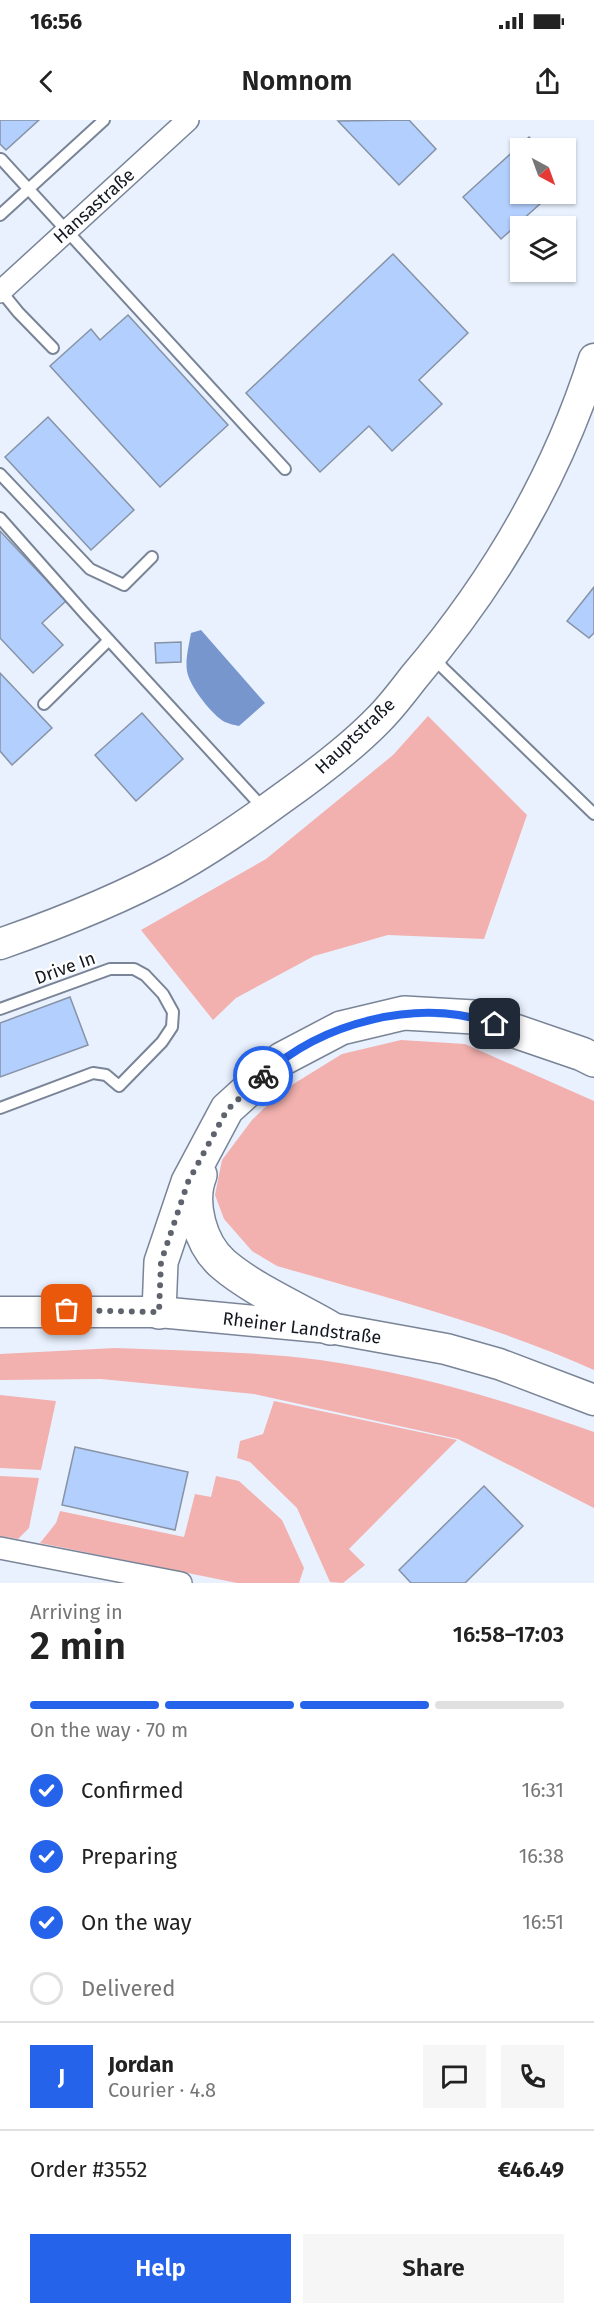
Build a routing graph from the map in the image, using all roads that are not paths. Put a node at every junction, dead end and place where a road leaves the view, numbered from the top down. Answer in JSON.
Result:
{"nodes":[{"id":1,"x":104,"y":120,"type":"edge"},
{"id":2,"x":188,"y":120,"type":"edge"},
{"id":3,"x":1,"y":159,"type":"edge"},
{"id":4,"x":29,"y":189,"type":"junction"},
{"id":5,"x":0,"y":215,"type":"edge"},
{"id":6,"x":68,"y":230,"type":"junction"},
{"id":7,"x":0,"y":291,"type":"edge"},
{"id":8,"x":54,"y":348,"type":"dead end"},
{"id":9,"x":594,"y":359,"type":"edge"},
{"id":10,"x":285,"y":469,"type":"dead end"},
{"id":11,"x":0,"y":474,"type":"edge"},
{"id":12,"x":0,"y":518,"type":"edge"},
{"id":13,"x":152,"y":557,"type":"dead end"},
{"id":14,"x":108,"y":640,"type":"junction"},
{"id":15,"x":433,"y":655,"type":"junction"},
{"id":16,"x":44,"y":704,"type":"dead end"},
{"id":17,"x":265,"y":811,"type":"junction"},
{"id":18,"x":594,"y":814,"type":"edge"},
{"id":19,"x":0,"y":944,"type":"edge"},
{"id":20,"x":0,"y":1009,"type":"edge"},
{"id":21,"x":594,"y":1060,"type":"edge"},
{"id":22,"x":0,"y":1108,"type":"edge"},
{"id":23,"x":227,"y":1110,"type":"junction"},
{"id":24,"x":0,"y":1312,"type":"edge"},
{"id":25,"x":159,"y":1312,"type":"junction"},
{"id":26,"x":330,"y":1328,"type":"junction"},
{"id":27,"x":594,"y":1400,"type":"edge"},
{"id":28,"x":0,"y":1548,"type":"edge"},
{"id":29,"x":180,"y":1583,"type":"edge"}],
"edges":[{"from":1,"to":4,"type":"lane"},
{"from":2,"to":6,"type":"street","name":"Hansastraße"},
{"from":3,"to":4,"type":"lane"},
{"from":4,"to":5,"type":"lane"},
{"from":4,"to":6,"type":"lane"},
{"from":6,"to":7,"type":"street","name":"Hansastraße"},
{"from":6,"to":10,"type":"lane"},
{"from":7,"to":8,"type":"lane"},
{"from":9,"to":15,"type":"street","name":"Hauptstraße"},
{"from":11,"to":13,"type":"lane"},
{"from":12,"to":14,"type":"lane"},
{"from":14,"to":16,"type":"lane"},
{"from":14,"to":17,"type":"lane"},
{"from":15,"to":17,"type":"street","name":"Hauptstraße"},
{"from":15,"to":18,"type":"lane"},
{"from":17,"to":19,"type":"street","name":"Hauptstraße"},
{"from":20,"to":22,"type":"lane","name":"Drive In"},
{"from":21,"to":23,"type":"highway"},
{"from":23,"to":25,"type":"highway"},
{"from":23,"to":26,"type":"highway"},
{"from":24,"to":25,"type":"street","name":"Rheiner Landstraße"},
{"from":25,"to":26,"type":"street","name":"Rheiner Landstraße"},
{"from":26,"to":27,"type":"street","name":"Rheiner Landstraße"},
{"from":28,"to":29,"type":"street"}]}
